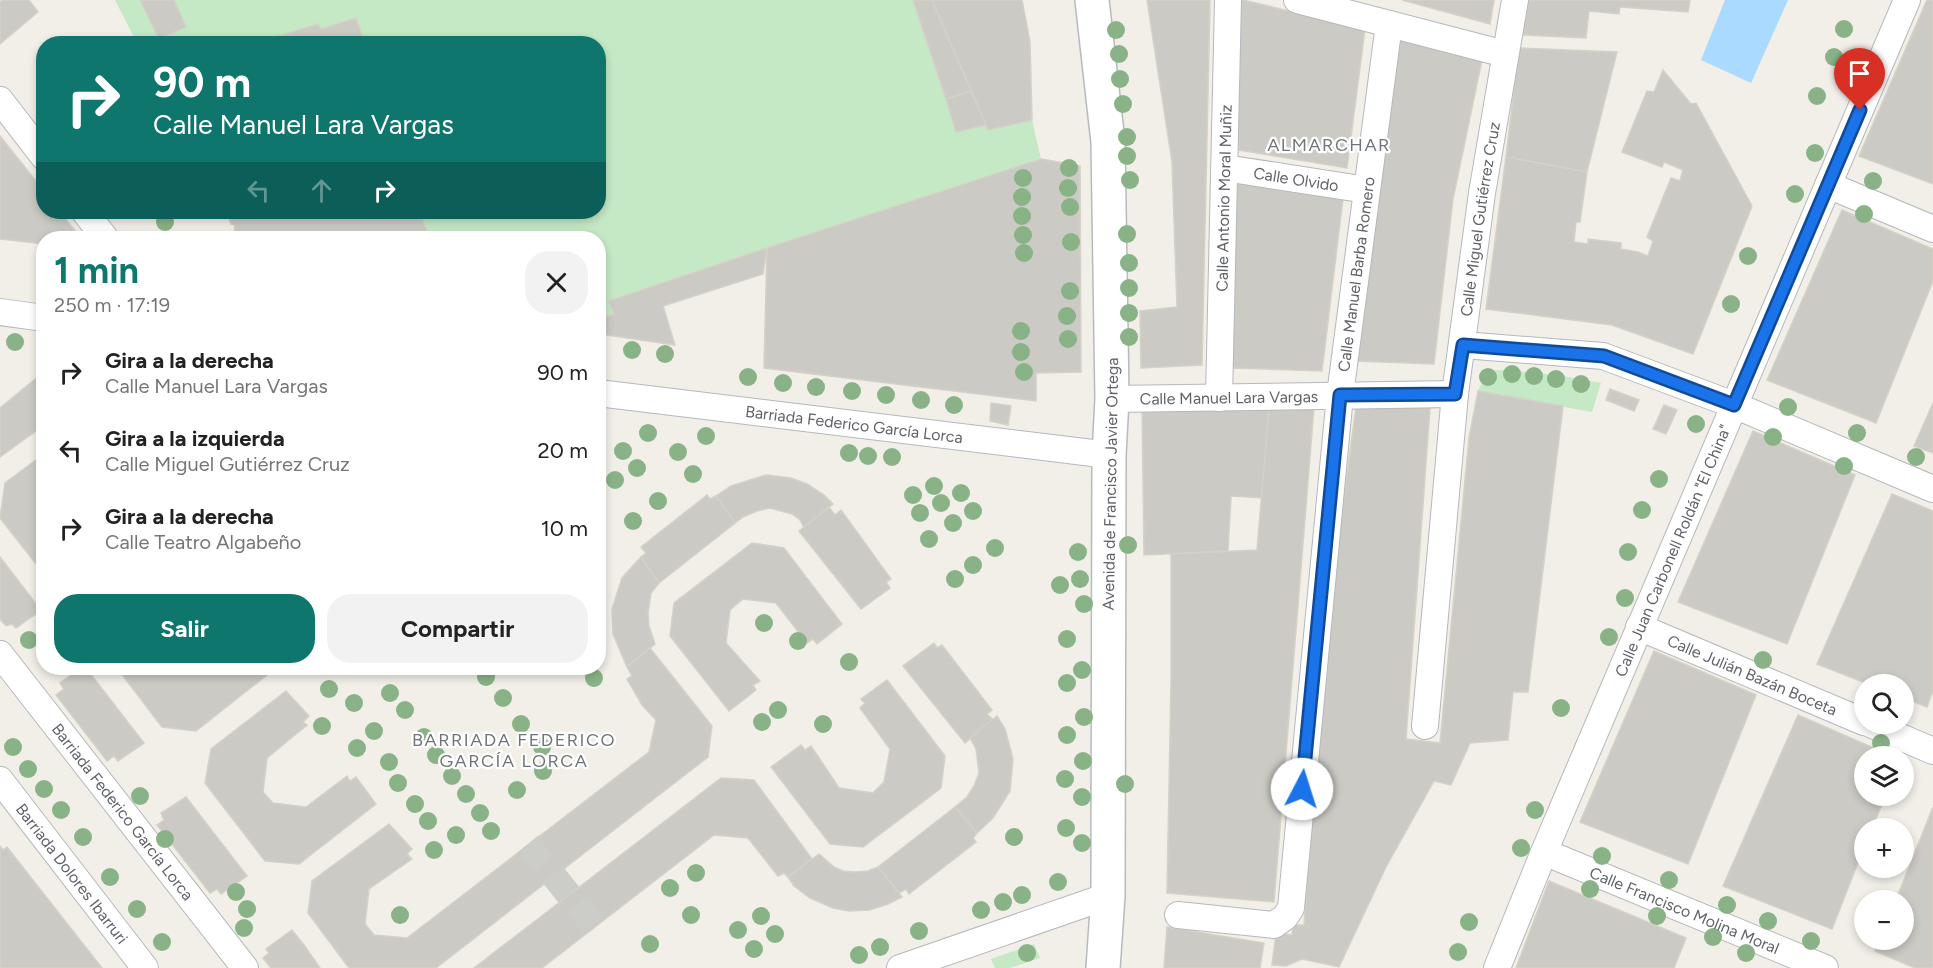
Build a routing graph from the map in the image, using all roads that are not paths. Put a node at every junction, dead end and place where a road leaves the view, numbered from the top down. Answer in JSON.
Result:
{"nodes":[{"id":1,"x":1092,"y":0,"type":"edge"},
{"id":2,"x":1228,"y":0,"type":"edge"},
{"id":3,"x":1297,"y":0,"type":"edge"},
{"id":4,"x":1515,"y":0,"type":"edge"},
{"id":5,"x":1906,"y":0,"type":"edge"},
{"id":6,"x":1389,"y":24,"type":"junction"},
{"id":7,"x":1505,"y":54,"type":"junction"},
{"id":8,"x":0,"y":100,"type":"edge"},
{"id":9,"x":36,"y":147,"type":"edge"},
{"id":10,"x":1225,"y":168,"type":"junction"},
{"id":11,"x":1828,"y":184,"type":"junction"},
{"id":12,"x":1367,"y":190,"type":"junction"},
{"id":13,"x":90,"y":219,"type":"edge"},
{"id":14,"x":1933,"y":229,"type":"edge"},
{"id":15,"x":100,"y":231,"type":"edge"},
{"id":16,"x":0,"y":312,"type":"edge"},
{"id":17,"x":36,"y":317,"type":"edge"},
{"id":18,"x":1463,"y":345,"type":"junction"},
{"id":19,"x":606,"y":394,"type":"edge"},
{"id":20,"x":1455,"y":394,"type":"junction"},
{"id":21,"x":1340,"y":395,"type":"junction"},
{"id":22,"x":1220,"y":398,"type":"junction"},
{"id":23,"x":1112,"y":399,"type":"junction"},
{"id":24,"x":1734,"y":405,"type":"junction"},
{"id":25,"x":1109,"y":454,"type":"junction"},
{"id":26,"x":1933,"y":489,"type":"edge"},
{"id":27,"x":1639,"y":627,"type":"junction"},
{"id":28,"x":5,"y":670,"type":"edge"},
{"id":29,"x":1854,"y":717,"type":"edge"},
{"id":30,"x":1425,"y":726,"type":"dead end"},
{"id":31,"x":1894,"y":734,"type":"edge"},
{"id":32,"x":1933,"y":751,"type":"edge"},
{"id":33,"x":0,"y":780,"type":"edge"},
{"id":34,"x":1544,"y":852,"type":"junction"},
{"id":35,"x":1108,"y":896,"type":"junction"},
{"id":36,"x":1178,"y":915,"type":"dead end"},
{"id":37,"x":145,"y":968,"type":"edge"},
{"id":38,"x":245,"y":968,"type":"edge"},
{"id":39,"x":900,"y":968,"type":"edge"},
{"id":40,"x":1103,"y":968,"type":"edge"},
{"id":41,"x":1497,"y":968,"type":"edge"},
{"id":42,"x":1825,"y":968,"type":"edge"}],
"edges":[{"from":1,"to":23,"type":"street","name":"Avenida de Francisco Javier Ortega"},
{"from":2,"to":10,"type":"street","name":"Calle Antonio Moral Muñiz"},
{"from":3,"to":6,"type":"street"},
{"from":4,"to":7,"type":"street","name":"Calle Miguel Gutiérrez Cruz"},
{"from":5,"to":11,"type":"street","name":"Calle Juan Carbonell Roldán \"El China\""},
{"from":6,"to":7,"type":"street"},
{"from":6,"to":12,"type":"street","name":"Calle Manuel Barba Romero"},
{"from":7,"to":18,"type":"street","name":"Calle Miguel Gutiérrez Cruz"},
{"from":8,"to":9,"type":"street"},
{"from":10,"to":12,"type":"street","name":"Calle Olvido"},
{"from":10,"to":22,"type":"street","name":"Calle Antonio Moral Muñiz"},
{"from":11,"to":14,"type":"street"},
{"from":11,"to":24,"type":"street","name":"Calle Juan Carbonell Roldán \"El China\""},
{"from":12,"to":21,"type":"street","name":"Calle Manuel Barba Romero"},
{"from":13,"to":15,"type":"street"},
{"from":16,"to":17,"type":"street"},
{"from":18,"to":20,"type":"street","name":"Calle Miguel Gutiérrez Cruz"},
{"from":18,"to":24,"type":"street"},
{"from":19,"to":25,"type":"street","name":"Barriada Federico García Lorca"},
{"from":20,"to":21,"type":"street","name":"Calle Manuel Lara Vargas"},
{"from":20,"to":30,"type":"street","name":"Calle Miguel Gutiérrez Cruz"},
{"from":21,"to":22,"type":"street","name":"Calle Manuel Lara Vargas"},
{"from":21,"to":36,"type":"street","name":"Calle Manuel Barba Romero"},
{"from":22,"to":23,"type":"street","name":"Calle Manuel Lara Vargas"},
{"from":23,"to":25,"type":"street","name":"Avenida de Francisco Javier Ortega"},
{"from":24,"to":26,"type":"street"},
{"from":24,"to":27,"type":"street","name":"Calle Juan Carbonell Roldán \"El China\""},
{"from":25,"to":35,"type":"street","name":"Avenida de Francisco Javier Ortega"},
{"from":27,"to":29,"type":"street","name":"Calle Julián Bazán Boceta"},
{"from":27,"to":34,"type":"street","name":"Calle Juan Carbonell Roldán \"El China\""},
{"from":28,"to":38,"type":"street","name":"Barriada Federico García Lorca"},
{"from":31,"to":32,"type":"street","name":"Calle Julián Bazán Boceta"},
{"from":33,"to":37,"type":"street","name":"Barriada Dolores Ibarruri"},
{"from":34,"to":41,"type":"street","name":"Calle Juan Carbonell Roldán \"El China\""},
{"from":34,"to":42,"type":"street","name":"Calle Francisco Molina Moral"},
{"from":35,"to":39,"type":"street"},
{"from":35,"to":40,"type":"street","name":"Avenida de Francisco Javier Ortega"}]}
